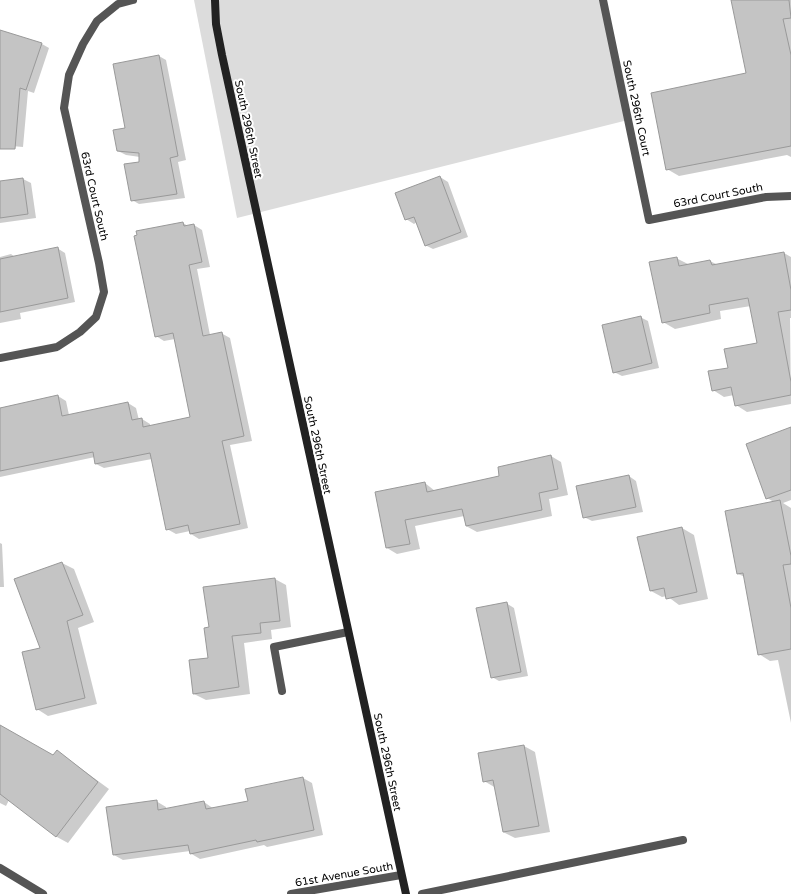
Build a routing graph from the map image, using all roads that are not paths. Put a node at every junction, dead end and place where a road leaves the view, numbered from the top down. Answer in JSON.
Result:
{"nodes":[{"id":1,"x":133,"y":0,"type":"edge"},
{"id":2,"x":215,"y":0,"type":"edge"},
{"id":3,"x":603,"y":0,"type":"edge"},
{"id":4,"x":791,"y":196,"type":"edge"},
{"id":5,"x":649,"y":220,"type":"joint"},
{"id":6,"x":0,"y":358,"type":"edge"},
{"id":7,"x":348,"y":632,"type":"junction"},
{"id":8,"x":282,"y":691,"type":"dead end"},
{"id":9,"x":683,"y":840,"type":"dead end"},
{"id":10,"x":1,"y":871,"type":"edge"},
{"id":11,"x":401,"y":875,"type":"junction"},
{"id":12,"x":43,"y":894,"type":"edge"},
{"id":13,"x":291,"y":894,"type":"edge"},
{"id":14,"x":406,"y":894,"type":"edge"},
{"id":15,"x":422,"y":894,"type":"edge"}],
"edges":[{"from":1,"to":6,"type":"street","name":"63rd Court South"},
{"from":2,"to":7,"type":"street","name":"South 296th Street"},
{"from":3,"to":5,"type":"street","name":"South 296th Court"},
{"from":4,"to":5,"type":"street","name":"63rd Court South"},
{"from":7,"to":8,"type":"street"},
{"from":7,"to":11,"type":"street","name":"South 296th Street"},
{"from":9,"to":15,"type":"street"},
{"from":10,"to":12,"type":"street"},
{"from":11,"to":13,"type":"street","name":"61st Avenue South"},
{"from":11,"to":14,"type":"street","name":"South 296th Street"}]}
